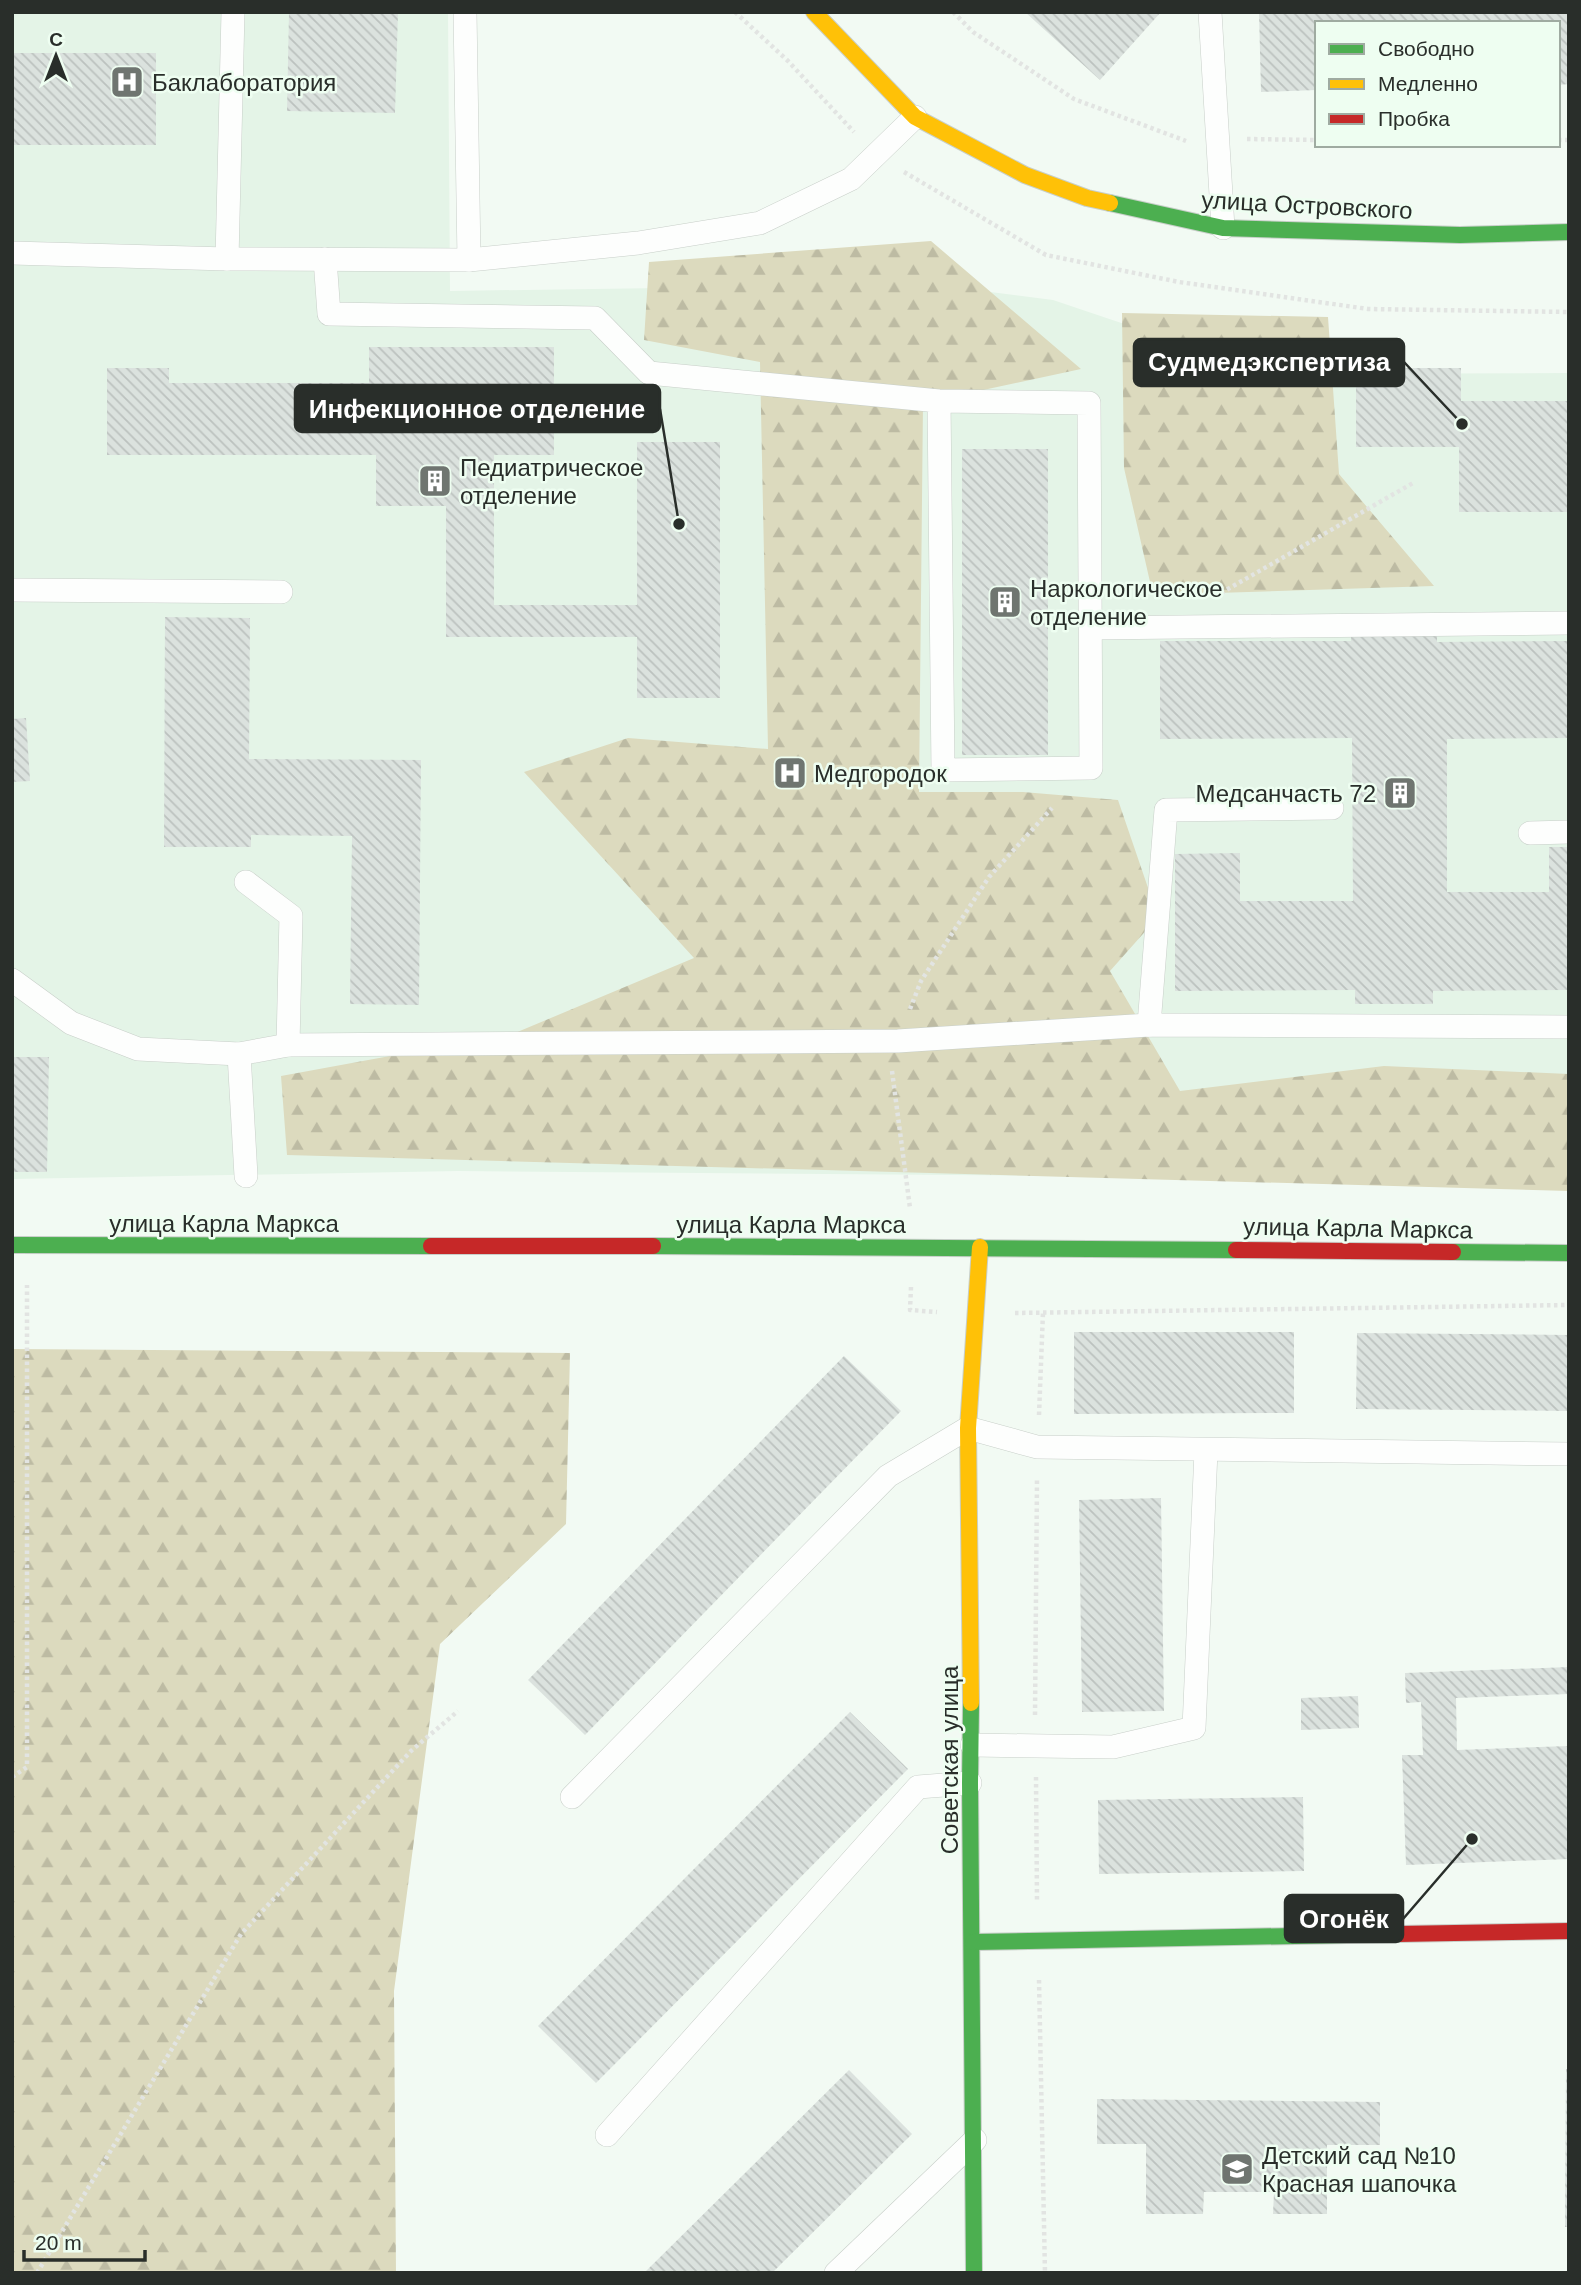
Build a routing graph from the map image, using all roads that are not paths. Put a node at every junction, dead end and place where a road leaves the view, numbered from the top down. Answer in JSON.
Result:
{"nodes":[{"id":1,"x":233,"y":12,"type":"edge"},
{"id":2,"x":465,"y":12,"type":"edge"},
{"id":3,"x":814,"y":12,"type":"edge"},
{"id":4,"x":1210,"y":12,"type":"edge"},
{"id":5,"x":915,"y":117,"type":"junction"},
{"id":6,"x":1223,"y":228,"type":"junction"},
{"id":7,"x":1569,"y":232,"type":"edge"},
{"id":8,"x":12,"y":253,"type":"edge"},
{"id":9,"x":227,"y":259,"type":"junction"},
{"id":10,"x":325,"y":259,"type":"junction"},
{"id":11,"x":469,"y":260,"type":"junction"},
{"id":12,"x":939,"y":401,"type":"junction"},
{"id":13,"x":12,"y":590,"type":"edge"},
{"id":14,"x":281,"y":592,"type":"dead end"},
{"id":15,"x":1569,"y":623,"type":"edge"},
{"id":16,"x":1091,"y":628,"type":"junction"},
{"id":17,"x":1332,"y":808,"type":"dead end"},
{"id":18,"x":1569,"y":832,"type":"edge"},
{"id":19,"x":1530,"y":833,"type":"dead end"},
{"id":20,"x":246,"y":882,"type":"dead end"},
{"id":21,"x":12,"y":980,"type":"edge"},
{"id":22,"x":1149,"y":1025,"type":"junction"},
{"id":23,"x":1569,"y":1027,"type":"edge"},
{"id":24,"x":288,"y":1045,"type":"junction"},
{"id":25,"x":239,"y":1054,"type":"junction"},
{"id":26,"x":246,"y":1176,"type":"dead end"},
{"id":27,"x":19,"y":1245,"type":"edge"},
{"id":28,"x":981,"y":1247,"type":"junction"},
{"id":29,"x":1569,"y":1253,"type":"edge"},
{"id":30,"x":968,"y":1428,"type":"junction"},
{"id":31,"x":1206,"y":1451,"type":"junction"},
{"id":32,"x":1569,"y":1454,"type":"edge"},
{"id":33,"x":972,"y":1745,"type":"junction"},
{"id":34,"x":970,"y":1783,"type":"junction"},
{"id":35,"x":572,"y":1797,"type":"dead end"},
{"id":36,"x":1569,"y":1931,"type":"edge"},
{"id":37,"x":974,"y":1942,"type":"junction"},
{"id":38,"x":607,"y":2135,"type":"dead end"},
{"id":39,"x":975,"y":2140,"type":"junction"},
{"id":40,"x":836,"y":2273,"type":"edge"},
{"id":41,"x":974,"y":2273,"type":"edge"}],
"edges":[{"from":1,"to":9,"type":"lane"},
{"from":2,"to":11,"type":"lane"},
{"from":3,"to":5,"type":"street","name":"улица Островского"},
{"from":4,"to":6,"type":"lane"},
{"from":5,"to":6,"type":"street","name":"улица Островского"},
{"from":5,"to":11,"type":"lane"},
{"from":6,"to":7,"type":"street","name":"улица Островского"},
{"from":8,"to":9,"type":"lane"},
{"from":9,"to":10,"type":"lane"},
{"from":10,"to":11,"type":"lane"},
{"from":10,"to":12,"type":"lane"},
{"from":12,"to":16,"type":"lane"},
{"from":12,"to":16,"type":"lane"},
{"from":13,"to":14,"type":"lane"},
{"from":15,"to":16,"type":"lane"},
{"from":17,"to":22,"type":"lane"},
{"from":18,"to":19,"type":"lane"},
{"from":20,"to":24,"type":"lane"},
{"from":21,"to":25,"type":"lane"},
{"from":22,"to":23,"type":"lane"},
{"from":22,"to":24,"type":"lane"},
{"from":24,"to":25,"type":"lane"},
{"from":25,"to":26,"type":"lane"},
{"from":27,"to":28,"type":"street","name":"улица Карла Маркса"},
{"from":28,"to":29,"type":"street","name":"улица Карла Маркса"},
{"from":28,"to":30,"type":"street","name":"Советская улица"},
{"from":30,"to":31,"type":"lane"},
{"from":30,"to":33,"type":"street","name":"Советская улица"},
{"from":30,"to":35,"type":"lane"},
{"from":31,"to":32,"type":"lane"},
{"from":31,"to":33,"type":"lane"},
{"from":33,"to":34,"type":"street","name":"Советская улица"},
{"from":34,"to":37,"type":"street","name":"Советская улица"},
{"from":34,"to":38,"type":"lane"},
{"from":36,"to":37,"type":"street"},
{"from":37,"to":39,"type":"street","name":"Советская улица"},
{"from":39,"to":40,"type":"lane"},
{"from":39,"to":41,"type":"street","name":"Советская улица"}]}
